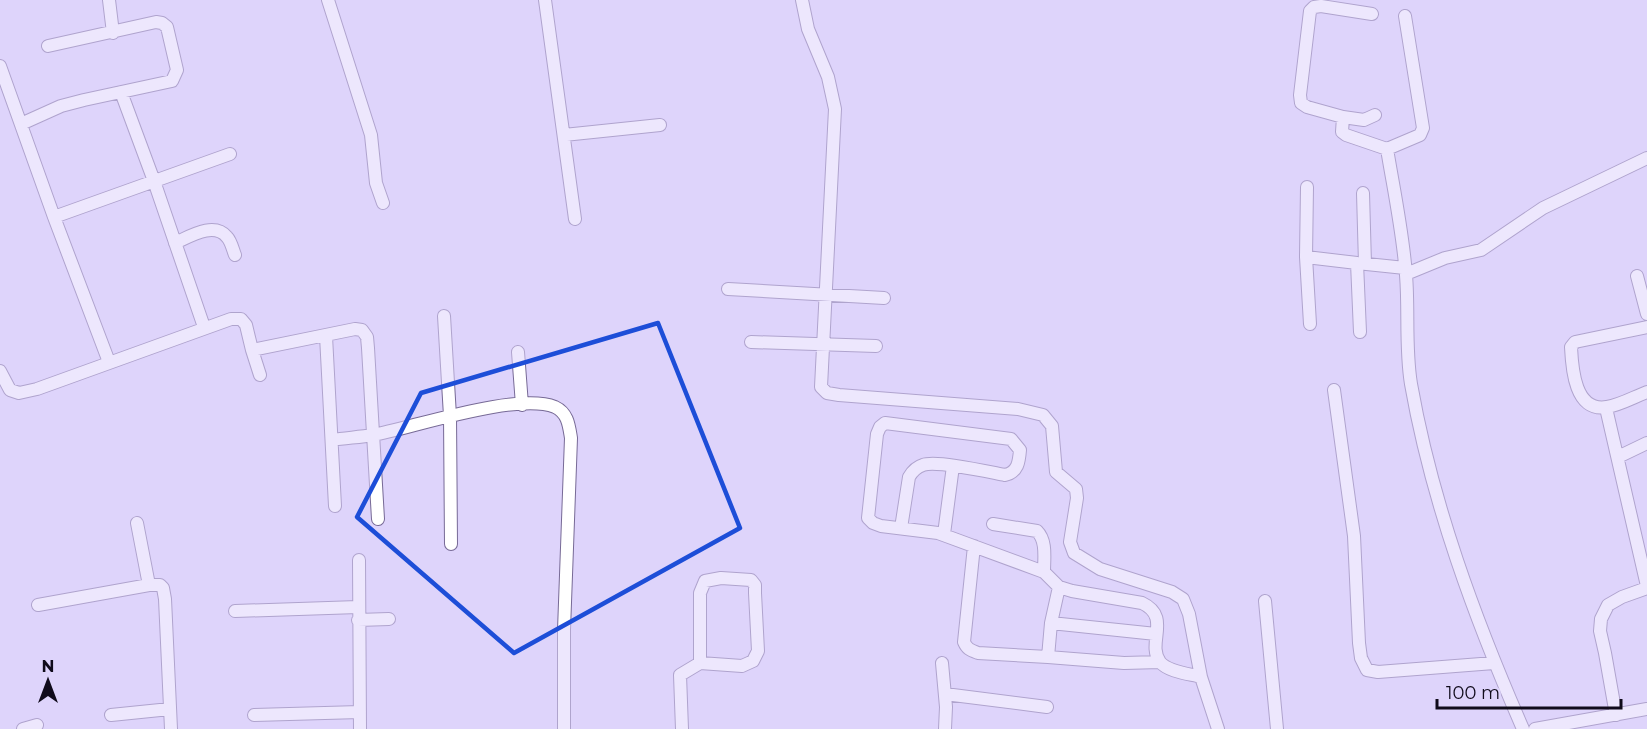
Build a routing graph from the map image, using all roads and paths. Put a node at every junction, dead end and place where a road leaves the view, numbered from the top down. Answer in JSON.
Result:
{"nodes":[{"id":1,"x":109,"y":0,"type":"edge"},
{"id":2,"x":328,"y":0,"type":"edge"},
{"id":3,"x":545,"y":0,"type":"edge"},
{"id":4,"x":802,"y":0,"type":"edge"},
{"id":5,"x":1372,"y":14,"type":"dead end"},
{"id":6,"x":1405,"y":16,"type":"dead end"},
{"id":7,"x":113,"y":33,"type":"junction"},
{"id":8,"x":48,"y":46,"type":"dead end"},
{"id":9,"x":0,"y":66,"type":"edge"},
{"id":10,"x":121,"y":92,"type":"junction"},
{"id":11,"x":1375,"y":115,"type":"dead end"},
{"id":12,"x":1343,"y":117,"type":"junction"},
{"id":13,"x":21,"y":124,"type":"junction"},
{"id":14,"x":660,"y":125,"type":"dead end"},
{"id":15,"x":564,"y":135,"type":"junction"},
{"id":16,"x":1387,"y":149,"type":"junction"},
{"id":17,"x":230,"y":154,"type":"dead end"},
{"id":18,"x":1647,"y":158,"type":"edge"},
{"id":19,"x":154,"y":181,"type":"junction"},
{"id":20,"x":1306,"y":187,"type":"dead end"},
{"id":21,"x":1363,"y":193,"type":"dead end"},
{"id":22,"x":383,"y":203,"type":"dead end"},
{"id":23,"x":54,"y":217,"type":"junction"},
{"id":24,"x":575,"y":219,"type":"dead end"},
{"id":25,"x":175,"y":243,"type":"junction"},
{"id":26,"x":235,"y":255,"type":"dead end"},
{"id":27,"x":1306,"y":257,"type":"junction"},
{"id":28,"x":1361,"y":263,"type":"junction"},
{"id":29,"x":1406,"y":271,"type":"junction"},
{"id":30,"x":1637,"y":276,"type":"dead end"},
{"id":31,"x":728,"y":289,"type":"dead end"},
{"id":32,"x":825,"y":294,"type":"junction"},
{"id":33,"x":884,"y":298,"type":"dead end"},
{"id":34,"x":1647,"y":314,"type":"edge"},
{"id":35,"x":444,"y":316,"type":"dead end"},
{"id":36,"x":1310,"y":324,"type":"dead end"},
{"id":37,"x":204,"y":327,"type":"junction"},
{"id":38,"x":1647,"y":327,"type":"edge"},
{"id":39,"x":1360,"y":332,"type":"dead end"},
{"id":40,"x":326,"y":336,"type":"junction"},
{"id":41,"x":751,"y":342,"type":"dead end"},
{"id":42,"x":822,"y":345,"type":"junction"},
{"id":43,"x":876,"y":346,"type":"dead end"},
{"id":44,"x":252,"y":350,"type":"junction"},
{"id":45,"x":518,"y":352,"type":"dead end"},
{"id":46,"x":110,"y":362,"type":"junction"},
{"id":47,"x":0,"y":371,"type":"edge"},
{"id":48,"x":260,"y":375,"type":"dead end"},
{"id":49,"x":1334,"y":390,"type":"dead end"},
{"id":50,"x":1647,"y":392,"type":"edge"},
{"id":51,"x":522,"y":405,"type":"junction"},
{"id":52,"x":1606,"y":408,"type":"junction"},
{"id":53,"x":450,"y":416,"type":"junction"},
{"id":54,"x":374,"y":435,"type":"junction"},
{"id":55,"x":332,"y":440,"type":"junction"},
{"id":56,"x":1647,"y":443,"type":"edge"},
{"id":57,"x":1618,"y":457,"type":"junction"},
{"id":58,"x":953,"y":466,"type":"junction"},
{"id":59,"x":335,"y":506,"type":"dead end"},
{"id":60,"x":378,"y":519,"type":"dead end"},
{"id":61,"x":137,"y":523,"type":"dead end"},
{"id":62,"x":993,"y":524,"type":"dead end"},
{"id":63,"x":901,"y":528,"type":"junction"},
{"id":64,"x":944,"y":534,"type":"junction"},
{"id":65,"x":451,"y":543,"type":"dead end"},
{"id":66,"x":974,"y":546,"type":"junction"},
{"id":67,"x":359,"y":560,"type":"dead end"},
{"id":68,"x":1044,"y":572,"type":"junction"},
{"id":69,"x":149,"y":585,"type":"junction"},
{"id":70,"x":1059,"y":587,"type":"junction"},
{"id":71,"x":1647,"y":587,"type":"edge"},
{"id":72,"x":1265,"y":601,"type":"dead end"},
{"id":73,"x":38,"y":605,"type":"dead end"},
{"id":74,"x":358,"y":607,"type":"junction"},
{"id":75,"x":235,"y":611,"type":"dead end"},
{"id":76,"x":389,"y":619,"type":"dead end"},
{"id":77,"x":358,"y":620,"type":"junction"},
{"id":78,"x":1052,"y":623,"type":"junction"},
{"id":79,"x":1156,"y":634,"type":"junction"},
{"id":80,"x":1048,"y":657,"type":"junction"},
{"id":81,"x":1160,"y":662,"type":"junction"},
{"id":82,"x":700,"y":663,"type":"junction"},
{"id":83,"x":942,"y":663,"type":"dead end"},
{"id":84,"x":1494,"y":663,"type":"junction"},
{"id":85,"x":1201,"y":677,"type":"junction"},
{"id":86,"x":945,"y":694,"type":"junction"},
{"id":87,"x":1047,"y":707,"type":"dead end"},
{"id":88,"x":170,"y":709,"type":"junction"},
{"id":89,"x":1647,"y":709,"type":"edge"},
{"id":90,"x":360,"y":712,"type":"junction"},
{"id":91,"x":111,"y":715,"type":"dead end"},
{"id":92,"x":254,"y":715,"type":"dead end"},
{"id":93,"x":1616,"y":715,"type":"junction"},
{"id":94,"x":37,"y":725,"type":"dead end"},
{"id":95,"x":23,"y":729,"type":"edge"},
{"id":96,"x":171,"y":729,"type":"edge"},
{"id":97,"x":360,"y":729,"type":"edge"},
{"id":98,"x":564,"y":729,"type":"edge"},
{"id":99,"x":682,"y":729,"type":"edge"},
{"id":100,"x":945,"y":729,"type":"edge"},
{"id":101,"x":1218,"y":729,"type":"edge"},
{"id":102,"x":1277,"y":729,"type":"edge"},
{"id":103,"x":1523,"y":729,"type":"edge"},
{"id":104,"x":1535,"y":729,"type":"edge"}],
"edges":[{"from":1,"to":7,"type":"street"},
{"from":2,"to":22,"type":"street"},
{"from":3,"to":15,"type":"street"},
{"from":4,"to":32,"type":"street"},
{"from":5,"to":12,"type":"street"},
{"from":6,"to":16,"type":"street"},
{"from":7,"to":8,"type":"street"},
{"from":7,"to":10,"type":"street"},
{"from":9,"to":13,"type":"street"},
{"from":10,"to":13,"type":"street"},
{"from":10,"to":19,"type":"street"},
{"from":11,"to":12,"type":"street"},
{"from":12,"to":16,"type":"street"},
{"from":13,"to":23,"type":"street"},
{"from":14,"to":15,"type":"street"},
{"from":15,"to":24,"type":"street"},
{"from":16,"to":29,"type":"street"},
{"from":17,"to":19,"type":"street"},
{"from":18,"to":29,"type":"street"},
{"from":19,"to":23,"type":"street"},
{"from":19,"to":25,"type":"street"},
{"from":20,"to":27,"type":"street"},
{"from":21,"to":28,"type":"street"},
{"from":23,"to":46,"type":"street"},
{"from":25,"to":26,"type":"street"},
{"from":25,"to":37,"type":"street"},
{"from":27,"to":28,"type":"street"},
{"from":27,"to":36,"type":"street"},
{"from":28,"to":29,"type":"street"},
{"from":28,"to":39,"type":"street"},
{"from":29,"to":84,"type":"street"},
{"from":30,"to":34,"type":"street"},
{"from":31,"to":32,"type":"street"},
{"from":32,"to":33,"type":"street"},
{"from":32,"to":42,"type":"street"},
{"from":35,"to":53,"type":"street"},
{"from":37,"to":44,"type":"street"},
{"from":37,"to":46,"type":"street"},
{"from":38,"to":52,"type":"street"},
{"from":40,"to":44,"type":"street"},
{"from":40,"to":54,"type":"street"},
{"from":40,"to":55,"type":"street"},
{"from":41,"to":42,"type":"street"},
{"from":42,"to":43,"type":"street"},
{"from":42,"to":85,"type":"street"},
{"from":44,"to":48,"type":"street"},
{"from":45,"to":51,"type":"street"},
{"from":46,"to":47,"type":"street"},
{"from":49,"to":84,"type":"street"},
{"from":50,"to":52,"type":"street"},
{"from":51,"to":53,"type":"street"},
{"from":51,"to":98,"type":"street"},
{"from":52,"to":57,"type":"street"},
{"from":53,"to":54,"type":"street"},
{"from":53,"to":65,"type":"street"},
{"from":54,"to":55,"type":"street"},
{"from":54,"to":60,"type":"street"},
{"from":55,"to":59,"type":"street"},
{"from":56,"to":57,"type":"street"},
{"from":57,"to":71,"type":"street"},
{"from":58,"to":63,"type":"street"},
{"from":58,"to":63,"type":"street"},
{"from":58,"to":64,"type":"street"},
{"from":61,"to":69,"type":"street"},
{"from":62,"to":68,"type":"street"},
{"from":63,"to":64,"type":"street"},
{"from":64,"to":66,"type":"street"},
{"from":66,"to":68,"type":"street"},
{"from":66,"to":80,"type":"street"},
{"from":67,"to":74,"type":"street"},
{"from":68,"to":70,"type":"street"},
{"from":69,"to":73,"type":"street"},
{"from":69,"to":88,"type":"street"},
{"from":70,"to":78,"type":"street"},
{"from":70,"to":79,"type":"street"},
{"from":71,"to":93,"type":"street"},
{"from":72,"to":102,"type":"street"},
{"from":74,"to":75,"type":"street"},
{"from":74,"to":77,"type":"street"},
{"from":76,"to":77,"type":"street"},
{"from":77,"to":90,"type":"street"},
{"from":78,"to":79,"type":"street"},
{"from":78,"to":80,"type":"street"},
{"from":79,"to":81,"type":"street"},
{"from":80,"to":81,"type":"street"},
{"from":81,"to":85,"type":"street"},
{"from":82,"to":82,"type":"street"},
{"from":82,"to":99,"type":"street"},
{"from":83,"to":86,"type":"street"},
{"from":84,"to":103,"type":"street"},
{"from":85,"to":101,"type":"street"},
{"from":86,"to":87,"type":"street"},
{"from":86,"to":100,"type":"street"},
{"from":88,"to":91,"type":"street"},
{"from":88,"to":96,"type":"street"},
{"from":89,"to":93,"type":"street"},
{"from":90,"to":92,"type":"street"},
{"from":90,"to":97,"type":"street"},
{"from":93,"to":104,"type":"street"},
{"from":94,"to":95,"type":"street"}]}
